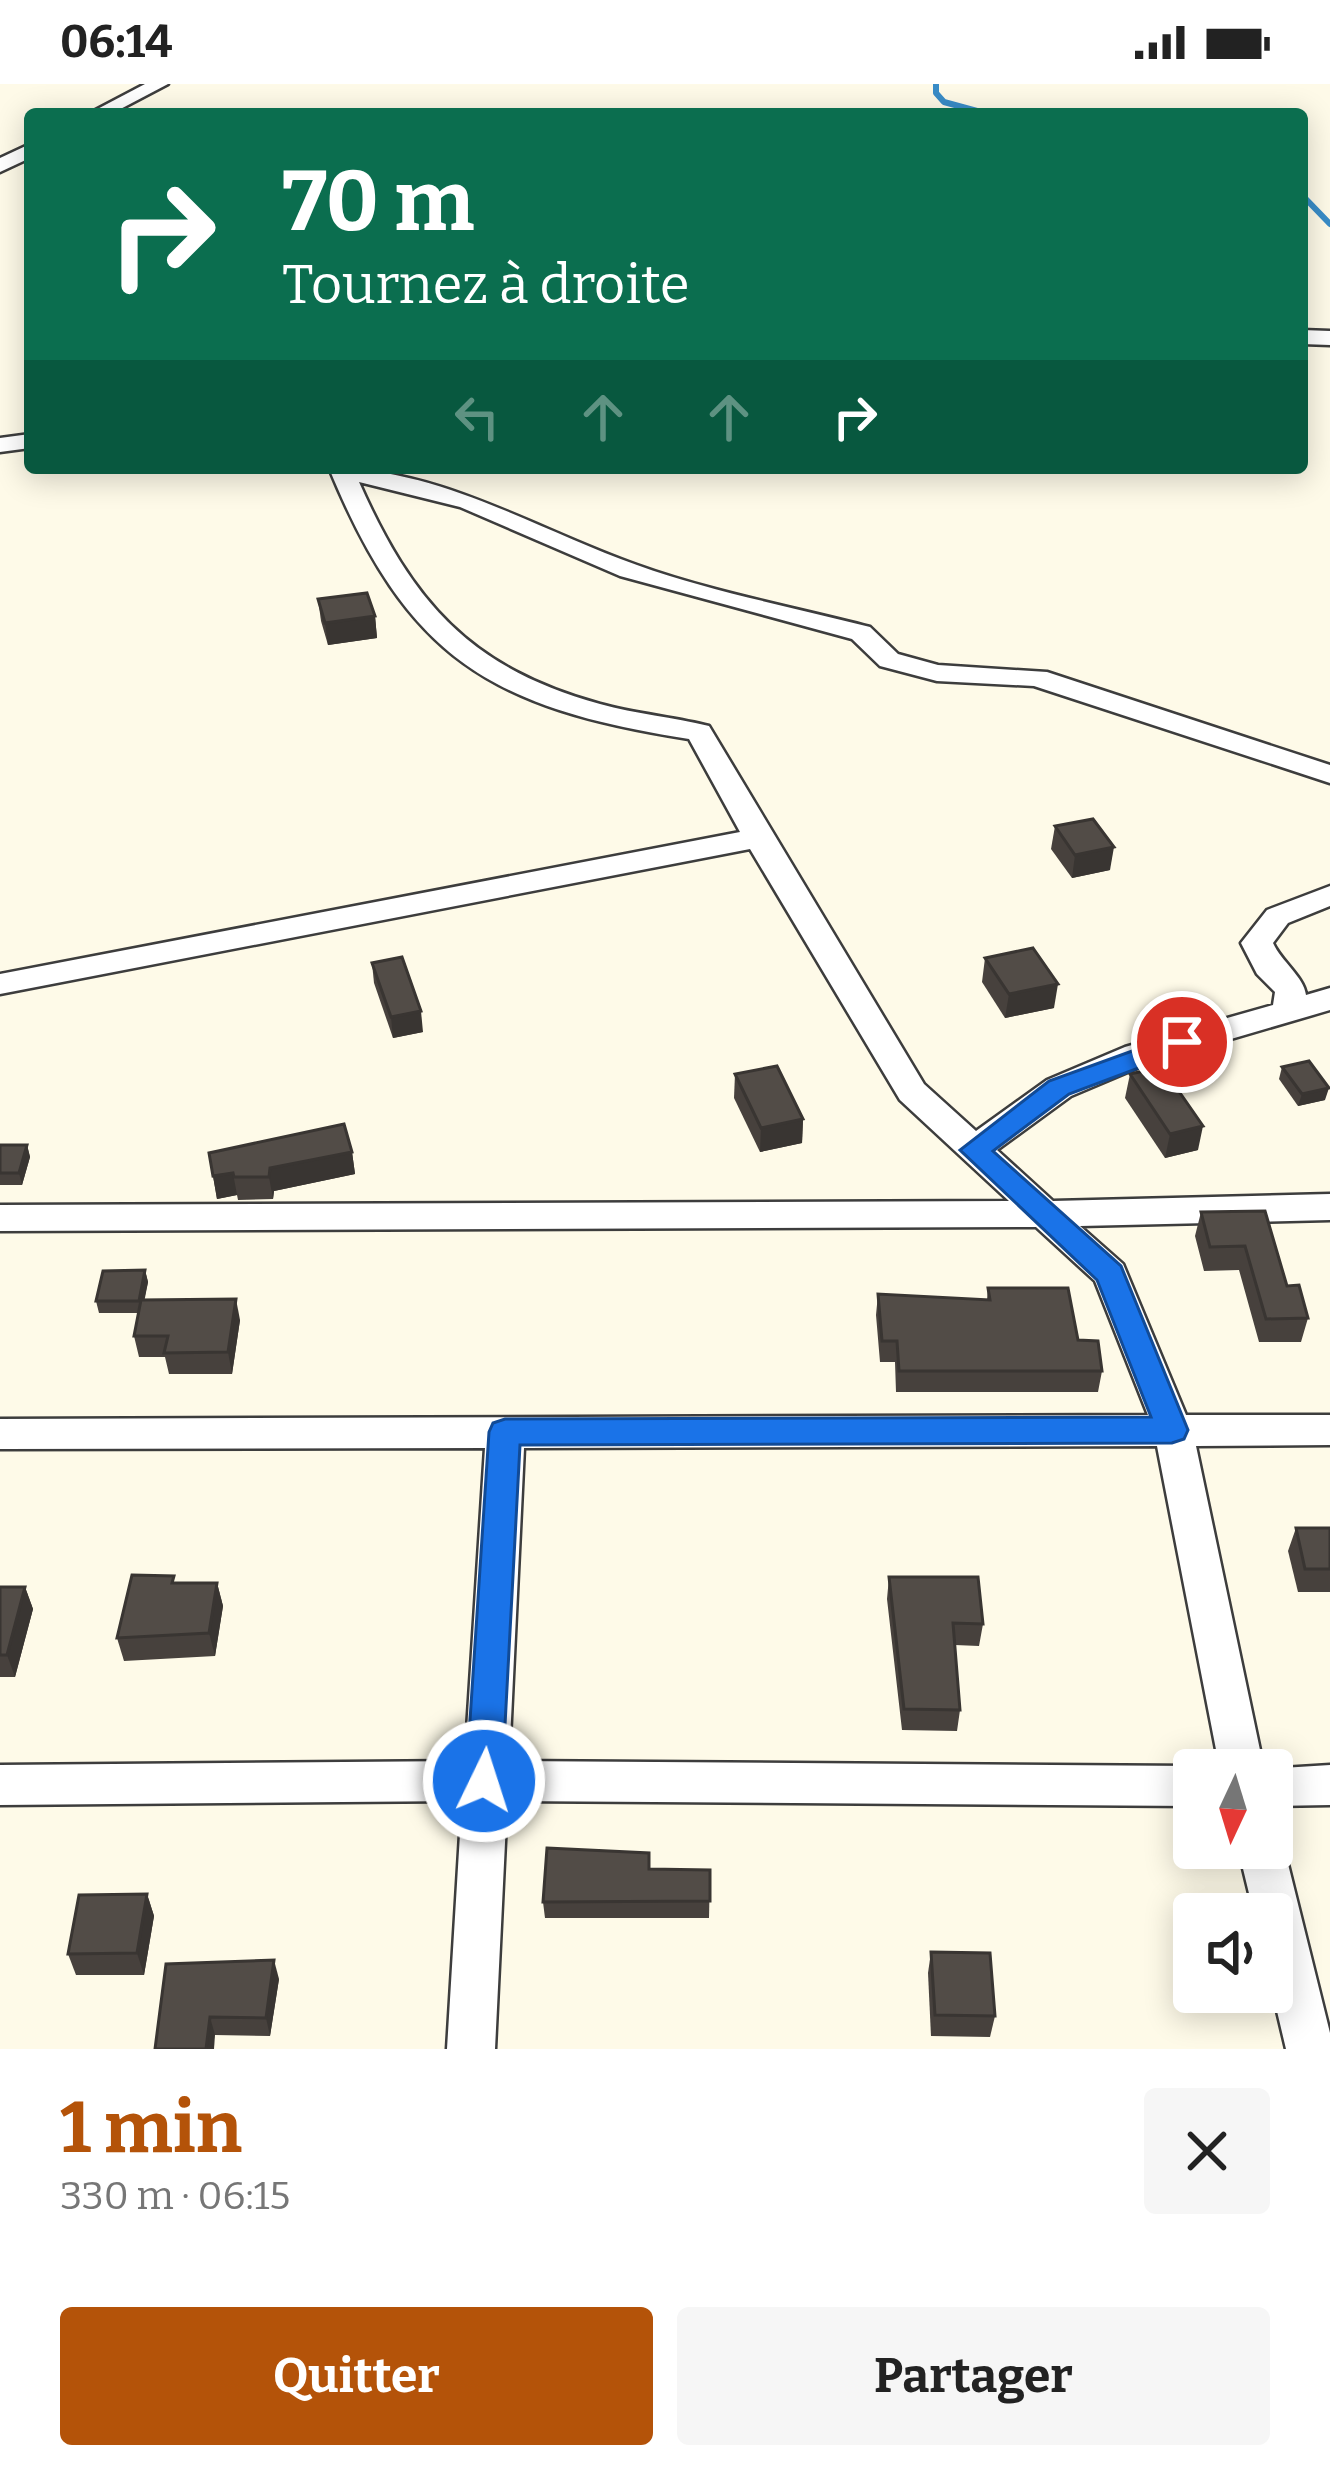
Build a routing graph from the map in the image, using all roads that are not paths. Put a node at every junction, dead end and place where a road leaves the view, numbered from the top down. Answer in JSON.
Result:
{"nodes":[{"id":1,"x":159,"y":84,"type":"edge"},
{"id":2,"x":109,"y":108,"type":"edge"},
{"id":3,"x":343,"y":474,"type":"edge"},
{"id":4,"x":360,"y":474,"type":"edge"},
{"id":5,"x":1330,"y":774,"type":"edge"},
{"id":6,"x":758,"y":838,"type":"junction"},
{"id":7,"x":1330,"y":896,"type":"edge"},
{"id":8,"x":0,"y":984,"type":"edge"},
{"id":9,"x":1330,"y":999,"type":"edge"},
{"id":10,"x":1288,"y":1011,"type":"junction"},
{"id":11,"x":974,"y":1150,"type":"junction"},
{"id":12,"x":1330,"y":1207,"type":"edge"},
{"id":13,"x":1043,"y":1214,"type":"junction"},
{"id":14,"x":0,"y":1218,"type":"edge"},
{"id":15,"x":1172,"y":1430,"type":"junction"},
{"id":16,"x":1330,"y":1430,"type":"edge"},
{"id":17,"x":505,"y":1432,"type":"junction"},
{"id":18,"x":0,"y":1434,"type":"edge"},
{"id":19,"x":1238,"y":1749,"type":"edge"},
{"id":20,"x":484,"y":1781,"type":"junction"},
{"id":21,"x":0,"y":1785,"type":"edge"},
{"id":22,"x":1330,"y":1785,"type":"edge"},
{"id":23,"x":1173,"y":1786,"type":"edge"},
{"id":24,"x":1293,"y":1786,"type":"edge"},
{"id":25,"x":1266,"y":1869,"type":"edge"},
{"id":26,"x":471,"y":2049,"type":"edge"},
{"id":27,"x":1310,"y":2049,"type":"edge"}],
"edges":[{"from":1,"to":2,"type":"street"},
{"from":3,"to":6,"type":"street"},
{"from":4,"to":5,"type":"street"},
{"from":6,"to":8,"type":"street"},
{"from":6,"to":11,"type":"street"},
{"from":7,"to":10,"type":"street"},
{"from":9,"to":10,"type":"street"},
{"from":10,"to":11,"type":"street"},
{"from":11,"to":13,"type":"street"},
{"from":12,"to":13,"type":"street"},
{"from":13,"to":14,"type":"street"},
{"from":13,"to":15,"type":"street"},
{"from":15,"to":16,"type":"street"},
{"from":15,"to":17,"type":"street"},
{"from":15,"to":19,"type":"street"},
{"from":17,"to":18,"type":"street"},
{"from":17,"to":20,"type":"street"},
{"from":20,"to":21,"type":"street"},
{"from":20,"to":23,"type":"street"},
{"from":20,"to":26,"type":"street"},
{"from":22,"to":24,"type":"street"},
{"from":25,"to":27,"type":"street"}]}
